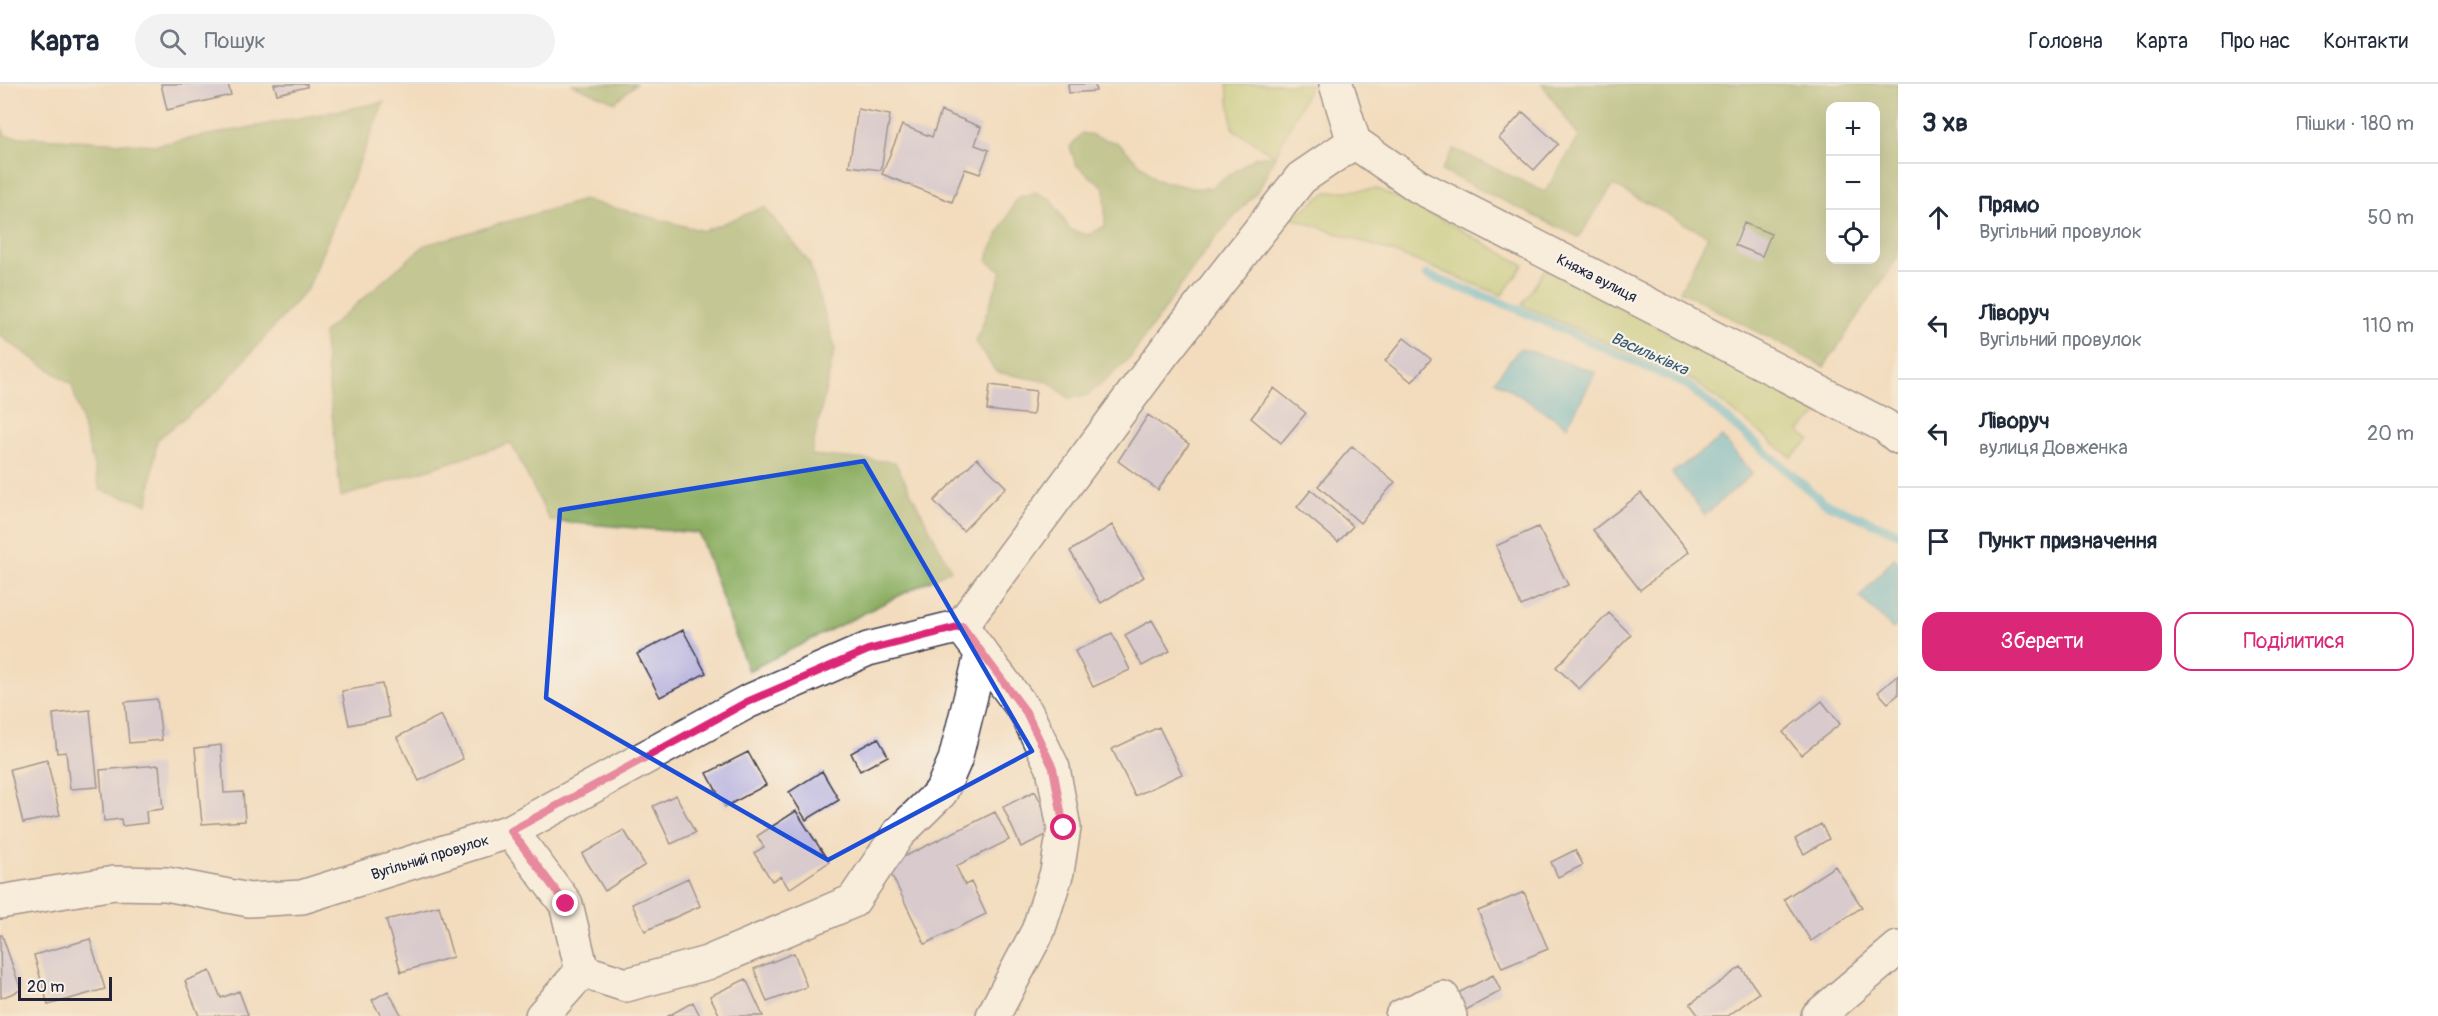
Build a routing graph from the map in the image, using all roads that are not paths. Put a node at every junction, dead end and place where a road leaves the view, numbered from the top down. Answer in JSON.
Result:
{"nodes":[{"id":1,"x":1336,"y":84,"type":"edge"},
{"id":2,"x":1354,"y":142,"type":"junction"},
{"id":3,"x":1898,"y":436,"type":"edge"},
{"id":4,"x":962,"y":626,"type":"junction"},
{"id":5,"x":981,"y":655,"type":"junction"},
{"id":6,"x":511,"y":831,"type":"junction"},
{"id":7,"x":0,"y":902,"type":"edge"},
{"id":8,"x":1898,"y":948,"type":"edge"},
{"id":9,"x":582,"y":971,"type":"junction"},
{"id":10,"x":543,"y":1016,"type":"edge"},
{"id":11,"x":993,"y":1016,"type":"edge"},
{"id":12,"x":1402,"y":1016,"type":"edge"},
{"id":13,"x":1450,"y":1016,"type":"edge"},
{"id":14,"x":1818,"y":1016,"type":"edge"}],
"edges":[{"from":1,"to":2,"type":"street"},
{"from":2,"to":3,"type":"street","name":"Княжа вулиця"},
{"from":2,"to":4,"type":"street"},
{"from":4,"to":5,"type":"street"},
{"from":4,"to":6,"type":"street","name":"Вугільний провулок"},
{"from":5,"to":9,"type":"street"},
{"from":5,"to":11,"type":"street"},
{"from":6,"to":7,"type":"street","name":"Вугільний провулок"},
{"from":6,"to":9,"type":"street"},
{"from":8,"to":14,"type":"street"},
{"from":9,"to":10,"type":"street"},
{"from":12,"to":13,"type":"street"}]}
